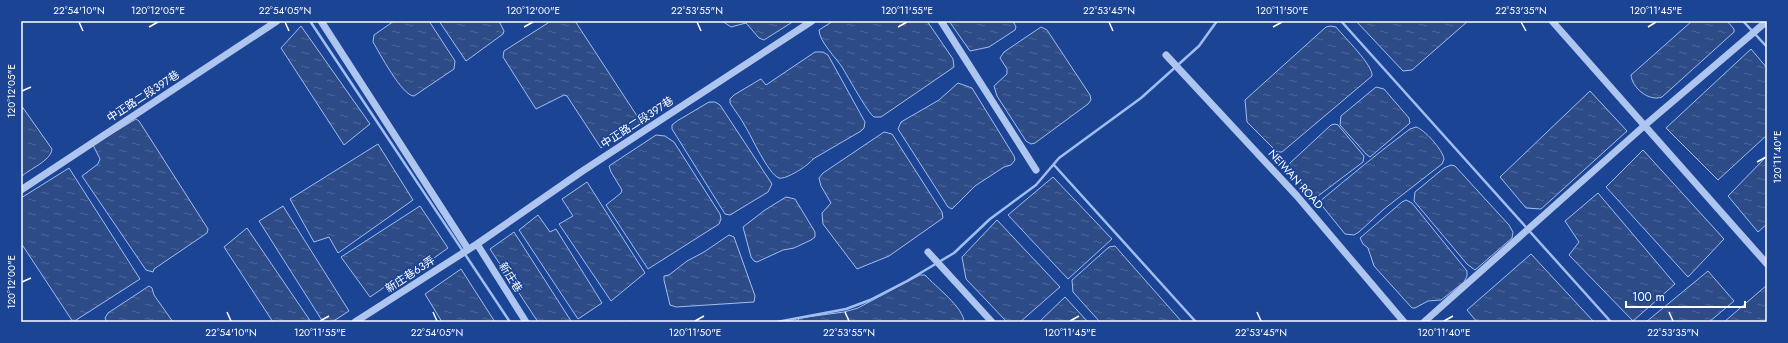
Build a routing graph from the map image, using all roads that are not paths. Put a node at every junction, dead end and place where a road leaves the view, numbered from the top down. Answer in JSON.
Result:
{"nodes":[{"id":1,"x":277,"y":21,"type":"edge"},
{"id":2,"x":321,"y":21,"type":"edge"},
{"id":3,"x":812,"y":21,"type":"edge"},
{"id":4,"x":941,"y":21,"type":"edge"},
{"id":5,"x":1552,"y":21,"type":"edge"},
{"id":6,"x":1767,"y":21,"type":"edge"},
{"id":7,"x":1166,"y":55,"type":"dead end"},
{"id":8,"x":1644,"y":126,"type":"junction"},
{"id":9,"x":1036,"y":170,"type":"dead end"},
{"id":10,"x":21,"y":190,"type":"edge"},
{"id":11,"x":477,"y":244,"type":"junction"},
{"id":12,"x":468,"y":249,"type":"junction"},
{"id":13,"x":928,"y":252,"type":"dead end"},
{"id":14,"x":1767,"y":264,"type":"edge"},
{"id":15,"x":355,"y":322,"type":"edge"},
{"id":16,"x":526,"y":322,"type":"edge"},
{"id":17,"x":992,"y":322,"type":"edge"},
{"id":18,"x":1404,"y":322,"type":"edge"},
{"id":19,"x":1424,"y":322,"type":"edge"}],
"edges":[{"from":1,"to":10,"type":"street","name":"中正路二段397巷"},
{"from":2,"to":12,"type":"street"},
{"from":3,"to":11,"type":"street","name":"中正路二段397巷"},
{"from":4,"to":9,"type":"street"},
{"from":5,"to":8,"type":"street"},
{"from":6,"to":8,"type":"street"},
{"from":7,"to":18,"type":"street","name":"NEIWAN ROAD"},
{"from":8,"to":14,"type":"street"},
{"from":8,"to":19,"type":"street"},
{"from":11,"to":12,"type":"street","name":"新庄巷63弄"},
{"from":11,"to":16,"type":"street","name":"新庄巷"},
{"from":12,"to":15,"type":"street","name":"新庄巷63弄"},
{"from":13,"to":17,"type":"street"}]}
